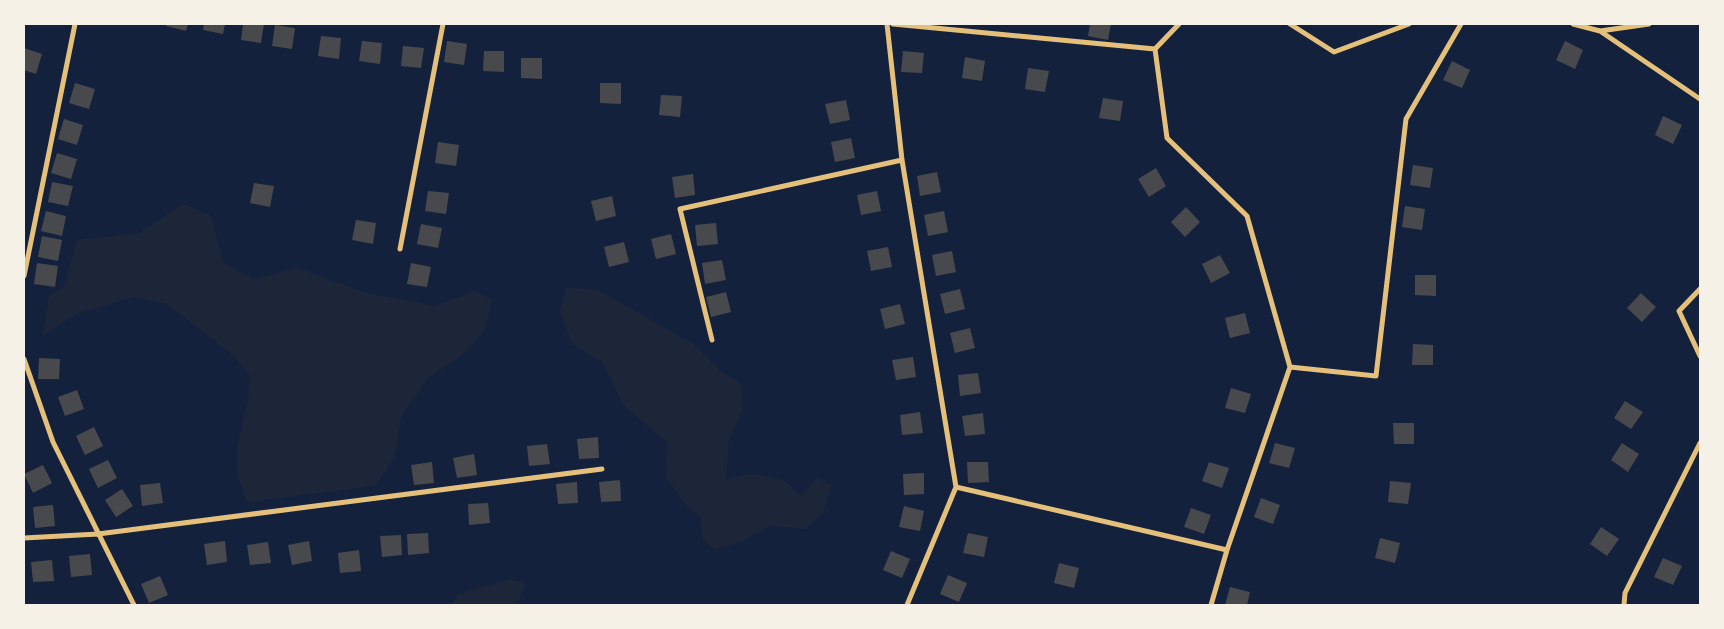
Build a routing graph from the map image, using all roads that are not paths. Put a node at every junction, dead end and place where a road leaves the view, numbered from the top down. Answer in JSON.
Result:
{"nodes":[{"id":1,"x":75,"y":24,"type":"edge"},
{"id":2,"x":444,"y":24,"type":"edge"},
{"id":3,"x":887,"y":24,"type":"edge"},
{"id":4,"x":892,"y":24,"type":"edge"},
{"id":5,"x":1179,"y":24,"type":"edge"},
{"id":6,"x":1290,"y":24,"type":"edge"},
{"id":7,"x":1408,"y":24,"type":"edge"},
{"id":8,"x":1461,"y":24,"type":"edge"},
{"id":9,"x":1573,"y":24,"type":"edge"},
{"id":10,"x":1649,"y":24,"type":"edge"},
{"id":11,"x":1600,"y":31,"type":"junction"},
{"id":12,"x":1155,"y":49,"type":"junction"},
{"id":13,"x":1700,"y":99,"type":"edge"},
{"id":14,"x":902,"y":160,"type":"junction"},
{"id":15,"x":400,"y":249,"type":"dead end"},
{"id":16,"x":24,"y":276,"type":"edge"},
{"id":17,"x":1700,"y":289,"type":"edge"},
{"id":18,"x":712,"y":340,"type":"dead end"},
{"id":19,"x":1700,"y":356,"type":"edge"},
{"id":20,"x":24,"y":359,"type":"edge"},
{"id":21,"x":1290,"y":367,"type":"junction"},
{"id":22,"x":1700,"y":443,"type":"edge"},
{"id":23,"x":602,"y":469,"type":"dead end"},
{"id":24,"x":956,"y":487,"type":"junction"},
{"id":25,"x":98,"y":534,"type":"junction"},
{"id":26,"x":24,"y":538,"type":"edge"},
{"id":27,"x":1227,"y":550,"type":"junction"},
{"id":28,"x":134,"y":605,"type":"edge"},
{"id":29,"x":907,"y":605,"type":"edge"},
{"id":30,"x":1211,"y":605,"type":"edge"},
{"id":31,"x":1624,"y":605,"type":"edge"}],
"edges":[{"from":1,"to":16,"type":"street"},
{"from":2,"to":15,"type":"street"},
{"from":3,"to":14,"type":"street"},
{"from":4,"to":12,"type":"street"},
{"from":5,"to":12,"type":"street"},
{"from":6,"to":7,"type":"street"},
{"from":8,"to":21,"type":"street"},
{"from":9,"to":11,"type":"street"},
{"from":10,"to":11,"type":"street"},
{"from":11,"to":13,"type":"street"},
{"from":12,"to":21,"type":"street"},
{"from":14,"to":18,"type":"street"},
{"from":14,"to":24,"type":"street"},
{"from":17,"to":19,"type":"street"},
{"from":20,"to":25,"type":"street"},
{"from":21,"to":27,"type":"street"},
{"from":22,"to":31,"type":"street"},
{"from":23,"to":25,"type":"street"},
{"from":24,"to":27,"type":"street"},
{"from":24,"to":29,"type":"street"},
{"from":25,"to":26,"type":"street"},
{"from":25,"to":28,"type":"street"},
{"from":27,"to":30,"type":"street"}]}
